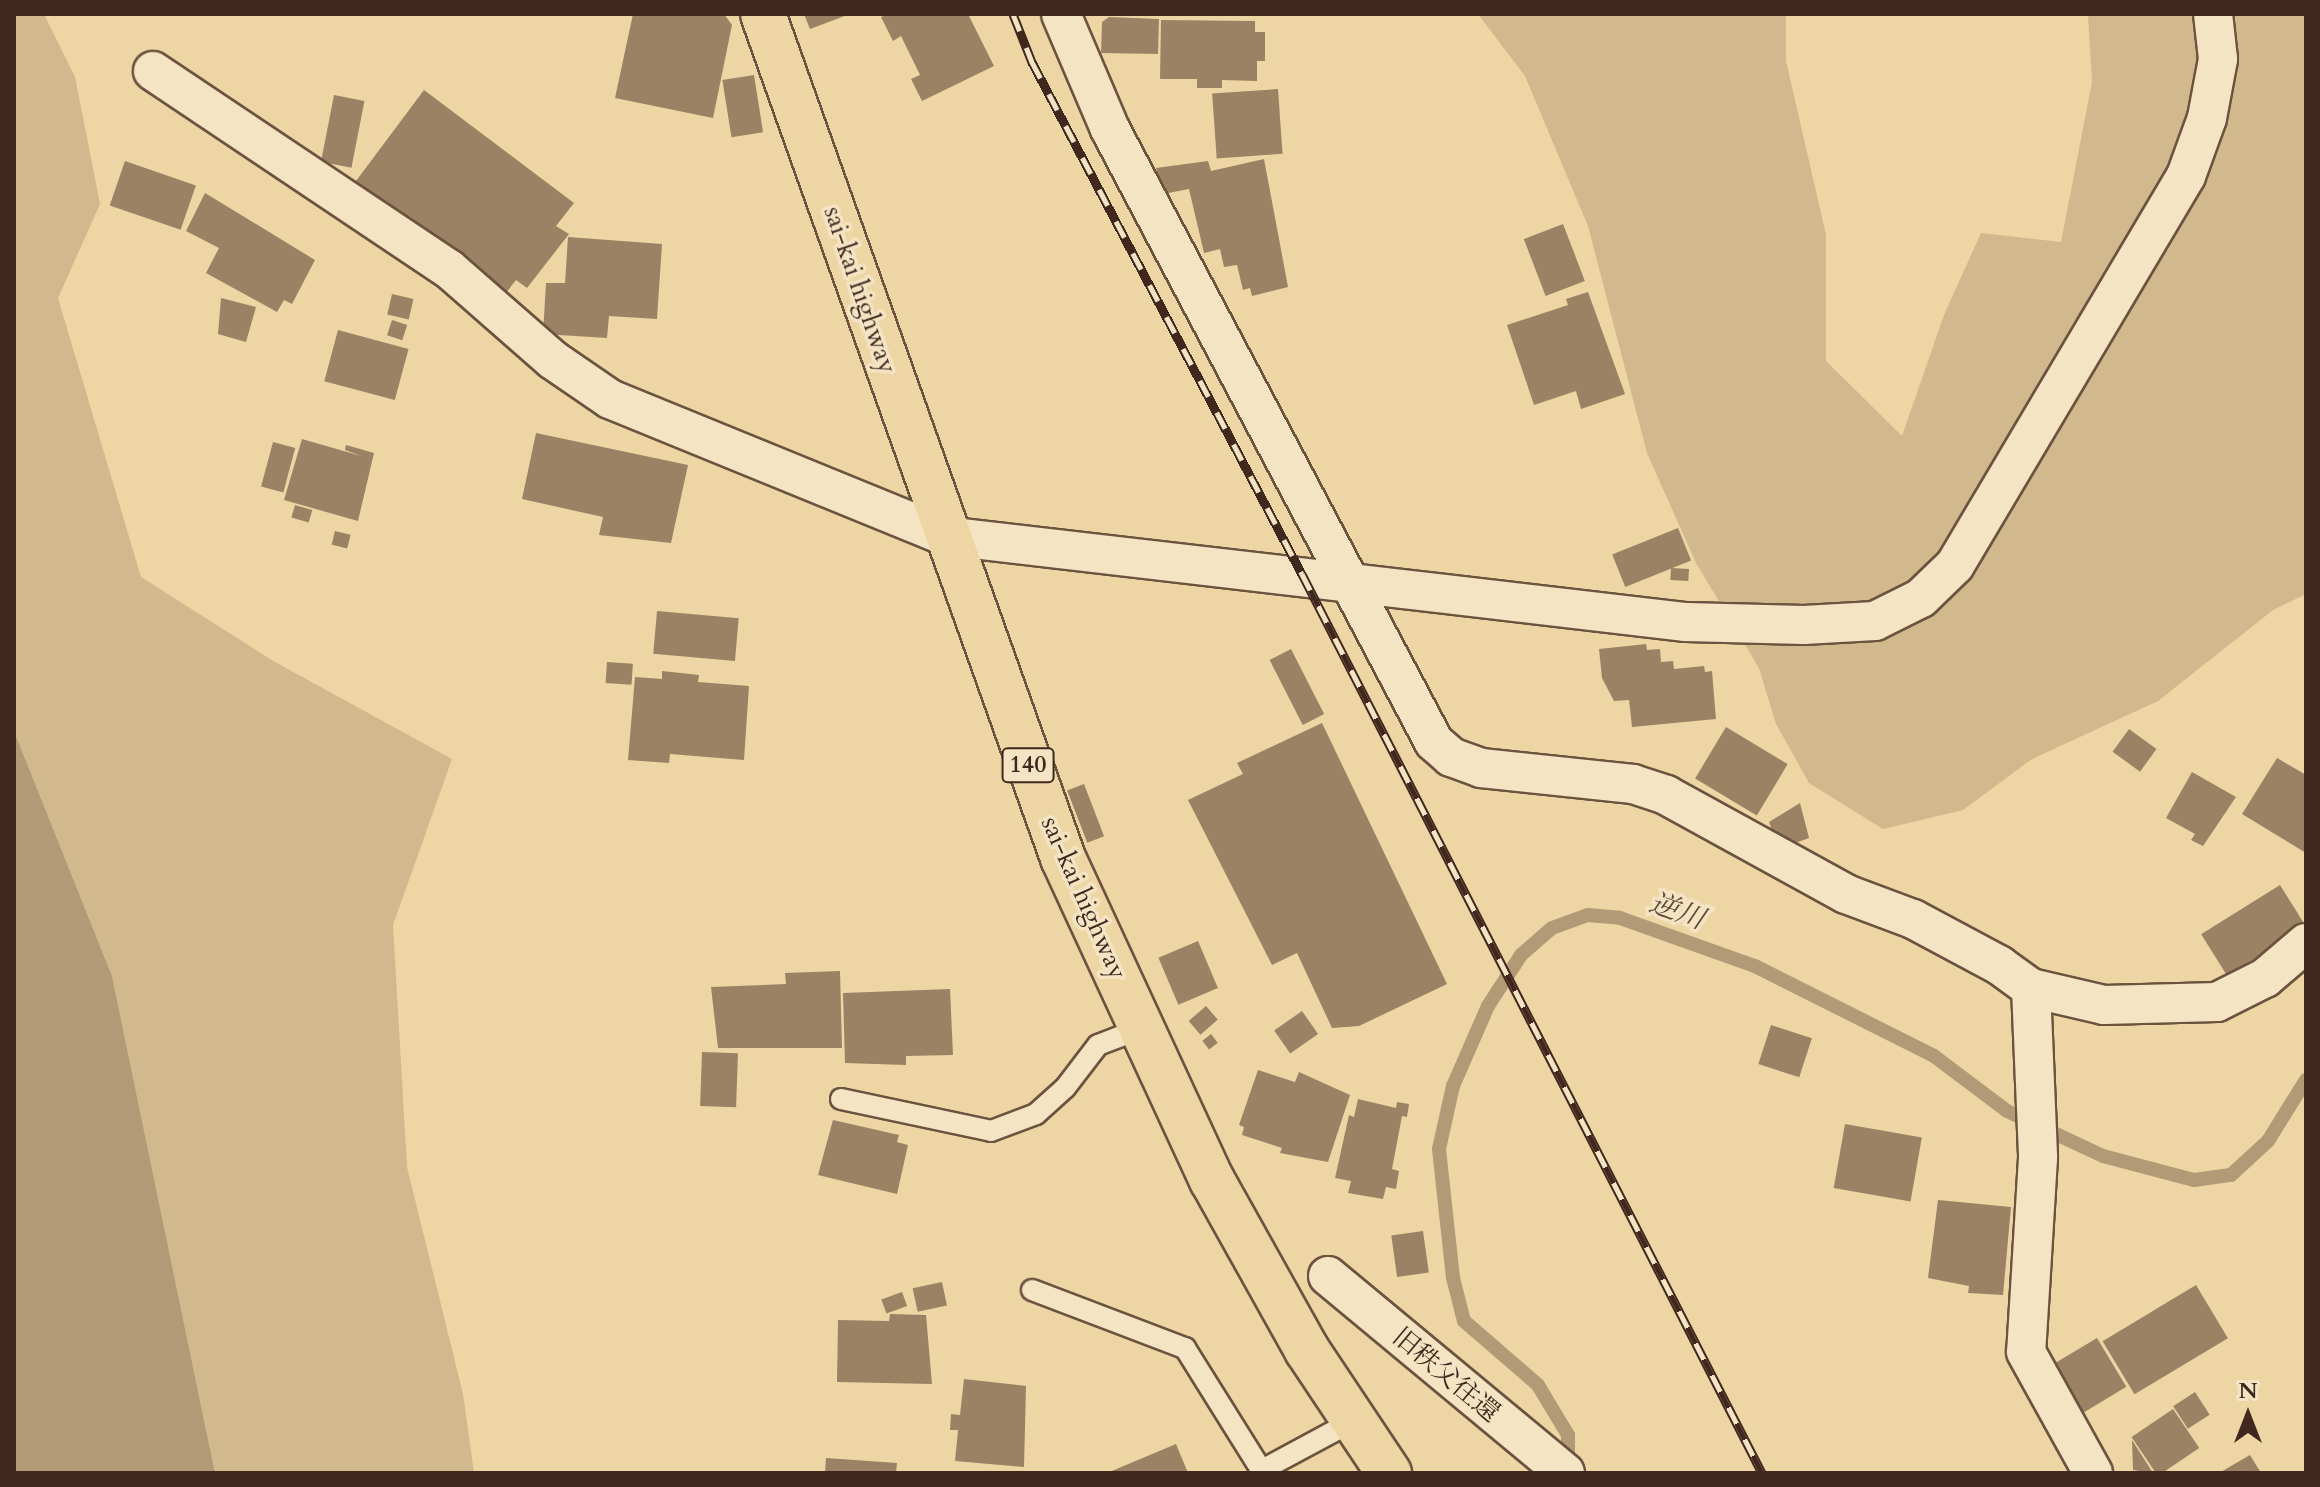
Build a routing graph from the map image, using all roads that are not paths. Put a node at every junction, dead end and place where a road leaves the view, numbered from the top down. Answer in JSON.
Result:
{"nodes":[{"id":1,"x":763,"y":14,"type":"edge"},
{"id":2,"x":1061,"y":14,"type":"edge"},
{"id":3,"x":2213,"y":14,"type":"edge"},
{"id":4,"x":153,"y":71,"type":"dead end"},
{"id":5,"x":946,"y":536,"type":"junction"},
{"id":6,"x":1345,"y":579,"type":"junction"},
{"id":7,"x":2306,"y":943,"type":"edge"},
{"id":8,"x":2031,"y":988,"type":"junction"},
{"id":9,"x":1142,"y":1028,"type":"junction"},
{"id":10,"x":841,"y":1099,"type":"dead end"},
{"id":11,"x":1328,"y":1276,"type":"dead end"},
{"id":12,"x":1032,"y":1290,"type":"dead end"},
{"id":13,"x":1351,"y":1422,"type":"junction"},
{"id":14,"x":1263,"y":1472,"type":"edge"},
{"id":15,"x":1389,"y":1473,"type":"edge"},
{"id":16,"x":1565,"y":1473,"type":"edge"},
{"id":17,"x":2093,"y":1473,"type":"edge"}],
"edges":[{"from":1,"to":5,"type":"highway","name":"sai-kai highway","number":"140"},
{"from":2,"to":6,"type":"street"},
{"from":3,"to":6,"type":"street"},
{"from":4,"to":5,"type":"street"},
{"from":5,"to":6,"type":"street"},
{"from":5,"to":9,"type":"highway","name":"sai-kai highway","number":"140"},
{"from":6,"to":8,"type":"street"},
{"from":7,"to":8,"type":"street"},
{"from":8,"to":17,"type":"street"},
{"from":9,"to":10,"type":"lane"},
{"from":9,"to":13,"type":"highway","name":"sai-kai highway","number":"140"},
{"from":11,"to":16,"type":"street","name":"旧秩父往還"},
{"from":12,"to":14,"type":"lane"},
{"from":13,"to":14,"type":"lane"},
{"from":13,"to":15,"type":"highway","name":"sai-kai highway","number":"140"}]}
